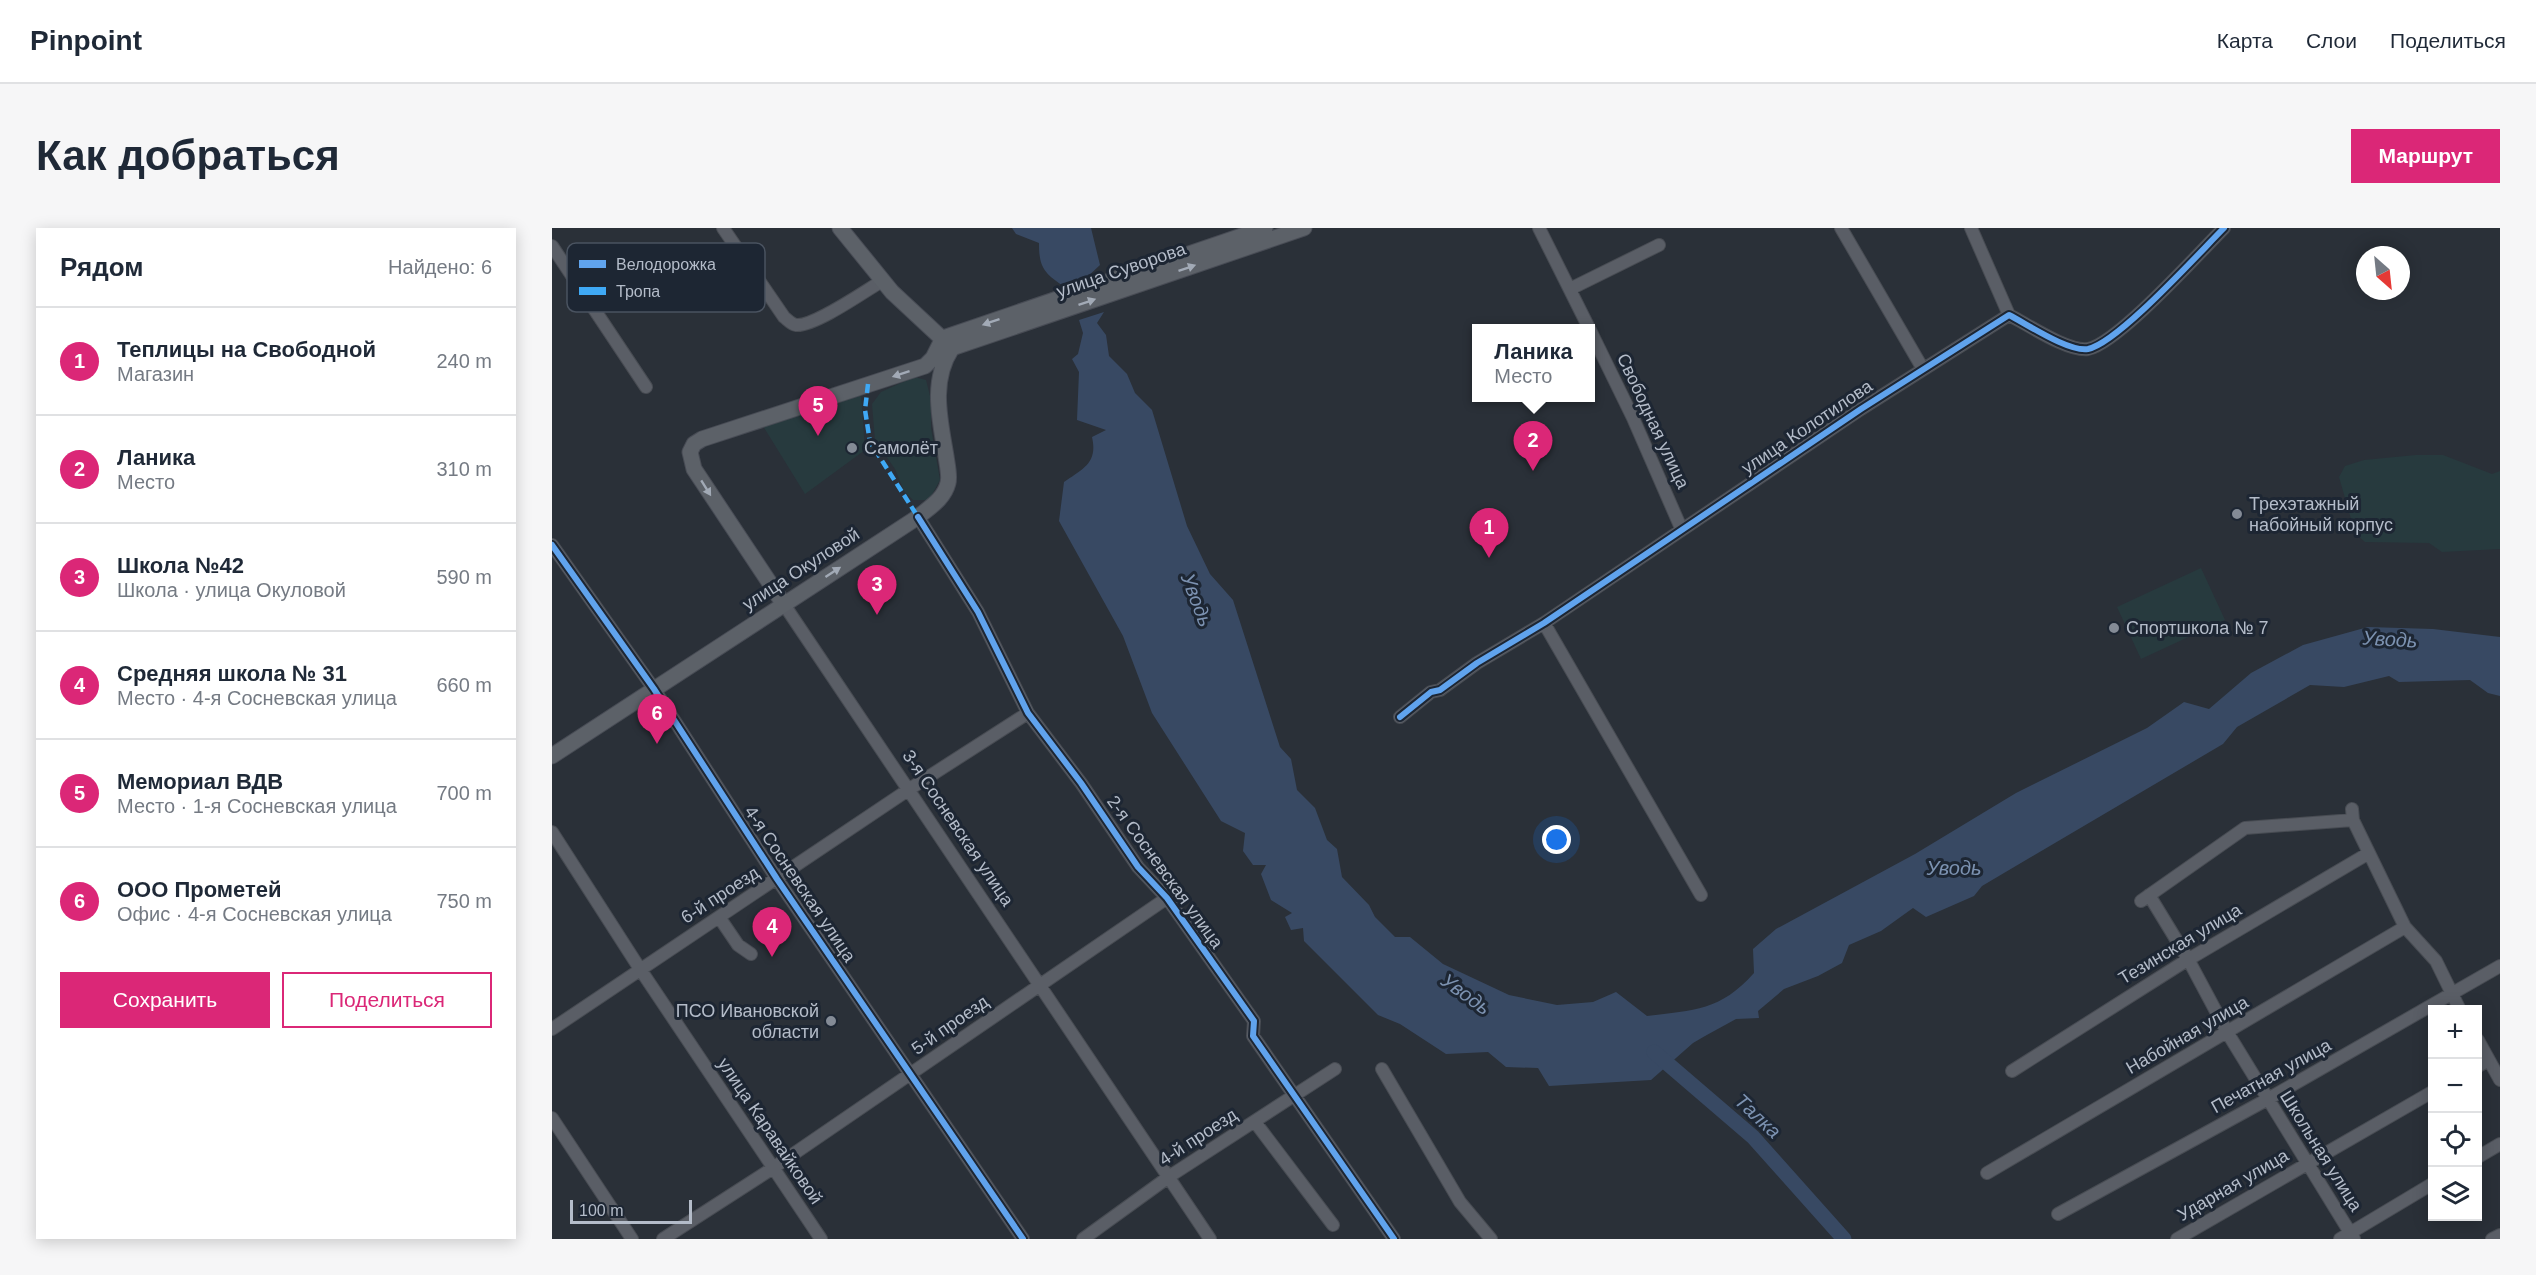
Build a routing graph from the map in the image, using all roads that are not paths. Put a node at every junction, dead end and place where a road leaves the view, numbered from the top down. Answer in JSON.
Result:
{"nodes":[{"id":1,"x":723,"y":228,"type":"edge"},
{"id":2,"x":840,"y":228,"type":"edge"},
{"id":3,"x":1304,"y":228,"type":"edge"},
{"id":4,"x":1539,"y":228,"type":"edge"},
{"id":5,"x":1841,"y":228,"type":"edge"},
{"id":6,"x":1971,"y":228,"type":"edge"},
{"id":7,"x":2224,"y":228,"type":"edge"},
{"id":8,"x":1259,"y":234,"type":"edge"},
{"id":9,"x":733,"y":243,"type":"edge"},
{"id":10,"x":1659,"y":245,"type":"dead end"},
{"id":11,"x":552,"y":246,"type":"edge"},
{"id":12,"x":567,"y":268,"type":"edge"},
{"id":13,"x":882,"y":281,"type":"junction"},
{"id":14,"x":765,"y":289,"type":"edge"},
{"id":15,"x":1570,"y":289,"type":"junction"},
{"id":16,"x":596,"y":312,"type":"edge"},
{"id":17,"x":2009,"y":315,"type":"junction"},
{"id":18,"x":1588,"y":324,"type":"edge"},
{"id":19,"x":1595,"y":339,"type":"edge"},
{"id":20,"x":948,"y":344,"type":"junction"},
{"id":21,"x":1923,"y":369,"type":"junction"},
{"id":22,"x":646,"y":387,"type":"dead end"},
{"id":23,"x":918,"y":517,"type":"junction"},
{"id":24,"x":1681,"y":528,"type":"junction"},
{"id":25,"x":552,"y":545,"type":"edge"},
{"id":26,"x":783,"y":603,"type":"junction"},
{"id":27,"x":1544,"y":623,"type":"junction"},
{"id":28,"x":654,"y":689,"type":"junction"},
{"id":29,"x":1028,"y":713,"type":"junction"},
{"id":30,"x":1400,"y":717,"type":"dead end"},
{"id":31,"x":552,"y":756,"type":"edge"},
{"id":32,"x":908,"y":790,"type":"junction"},
{"id":33,"x":552,"y":832,"type":"edge"},
{"id":34,"x":2369,"y":853,"type":"junction"},
{"id":35,"x":777,"y":879,"type":"junction"},
{"id":36,"x":1701,"y":895,"type":"dead end"},
{"id":37,"x":1167,"y":898,"type":"junction"},
{"id":38,"x":719,"y":917,"type":"junction"},
{"id":39,"x":2405,"y":927,"type":"junction"},
{"id":40,"x":752,"y":954,"type":"dead end"},
{"id":41,"x":2188,"y":959,"type":"junction"},
{"id":42,"x":2500,"y":966,"type":"edge"},
{"id":43,"x":640,"y":969,"type":"junction"},
{"id":44,"x":1041,"y":984,"type":"junction"},
{"id":45,"x":2451,"y":994,"type":"junction"},
{"id":46,"x":2457,"y":1005,"type":"edge"},
{"id":47,"x":552,"y":1029,"type":"edge"},
{"id":48,"x":2228,"y":1032,"type":"junction"},
{"id":49,"x":2482,"y":1047,"type":"edge"},
{"id":50,"x":2489,"y":1060,"type":"junction"},
{"id":51,"x":2482,"y":1064,"type":"edge"},
{"id":52,"x":1335,"y":1069,"type":"dead end"},
{"id":53,"x":1382,"y":1069,"type":"dead end"},
{"id":54,"x":2012,"y":1071,"type":"dead end"},
{"id":55,"x":911,"y":1075,"type":"junction"},
{"id":56,"x":2500,"y":1080,"type":"edge"},
{"id":57,"x":2428,"y":1095,"type":"edge"},
{"id":58,"x":1295,"y":1096,"type":"junction"},
{"id":59,"x":2268,"y":1099,"type":"junction"},
{"id":60,"x":552,"y":1118,"type":"edge"},
{"id":61,"x":1255,"y":1122,"type":"junction"},
{"id":62,"x":2500,"y":1144,"type":"edge"},
{"id":63,"x":2482,"y":1155,"type":"edge"},
{"id":64,"x":2308,"y":1162,"type":"junction"},
{"id":65,"x":773,"y":1168,"type":"junction"},
{"id":66,"x":1987,"y":1173,"type":"dead end"},
{"id":67,"x":1170,"y":1176,"type":"junction"},
{"id":68,"x":2428,"y":1187,"type":"edge"},
{"id":69,"x":2058,"y":1214,"type":"dead end"},
{"id":70,"x":1333,"y":1225,"type":"dead end"},
{"id":71,"x":2500,"y":1235,"type":"edge"},
{"id":72,"x":2348,"y":1237,"type":"edge"},
{"id":73,"x":632,"y":1239,"type":"edge"},
{"id":74,"x":663,"y":1239,"type":"edge"},
{"id":75,"x":821,"y":1239,"type":"edge"},
{"id":76,"x":1023,"y":1239,"type":"edge"},
{"id":77,"x":1083,"y":1239,"type":"edge"},
{"id":78,"x":1210,"y":1239,"type":"edge"},
{"id":79,"x":1394,"y":1239,"type":"edge"},
{"id":80,"x":1491,"y":1239,"type":"edge"},
{"id":81,"x":2177,"y":1239,"type":"edge"},
{"id":82,"x":2492,"y":1239,"type":"edge"}],
"edges":[{"from":1,"to":9,"type":"street"},
{"from":2,"to":13,"type":"main road"},
{"from":3,"to":8,"type":"main road","name":"улица Суворова"},
{"from":4,"to":15,"type":"street","name":"Свободная улица"},
{"from":5,"to":21,"type":"street"},
{"from":6,"to":17,"type":"street"},
{"from":7,"to":17,"type":"street"},
{"from":8,"to":20,"type":"main road","name":"улица Суворова"},
{"from":10,"to":15,"type":"street"},
{"from":11,"to":12,"type":"street"},
{"from":13,"to":14,"type":"street"},
{"from":13,"to":20,"type":"main road"},
{"from":15,"to":18,"type":"street","name":"Свободная улица"},
{"from":16,"to":22,"type":"street"},
{"from":17,"to":21,"type":"street","name":"улица Колотилова"},
{"from":19,"to":24,"type":"street","name":"Свободная улица"},
{"from":20,"to":23,"type":"main road","name":"улица Окуловой"},
{"from":20,"to":26,"type":"main road","name":"3-я Сосневская улица","one_way":true},
{"from":21,"to":24,"type":"street","name":"улица Колотилова"},
{"from":26,"to":23,"type":"main road","name":"улица Окуловой","one_way":true},
{"from":23,"to":29,"type":"street","name":"2-я Сосневская улица"},
{"from":24,"to":27,"type":"street","name":"улица Колотилова"},
{"from":25,"to":28,"type":"street","name":"4-я Сосневская улица"},
{"from":26,"to":28,"type":"main road","name":"улица Окуловой"},
{"from":26,"to":32,"type":"street","name":"3-я Сосневская улица"},
{"from":27,"to":30,"type":"street","name":"улица Колотилова"},
{"from":27,"to":36,"type":"street"},
{"from":28,"to":31,"type":"main road","name":"улица Окуловой"},
{"from":28,"to":35,"type":"street","name":"4-я Сосневская улица"},
{"from":29,"to":32,"type":"street","name":"6-й проезд"},
{"from":29,"to":37,"type":"street","name":"2-я Сосневская улица"},
{"from":32,"to":35,"type":"street","name":"6-й проезд"},
{"from":32,"to":44,"type":"street","name":"3-я Сосневская улица"},
{"from":33,"to":43,"type":"street","name":"улица Каравайковой"},
{"from":34,"to":39,"type":"street"},
{"from":34,"to":41,"type":"street","name":"Тезинская улица"},
{"from":34,"to":41,"type":"street","name":"Школьная улица"},
{"from":35,"to":38,"type":"street","name":"6-й проезд"},
{"from":35,"to":55,"type":"street","name":"4-я Сосневская улица"},
{"from":37,"to":44,"type":"street","name":"5-й проезд"},
{"from":37,"to":58,"type":"street","name":"2-я Сосневская улица"},
{"from":38,"to":40,"type":"street"},
{"from":38,"to":43,"type":"street","name":"6-й проезд"},
{"from":39,"to":45,"type":"street"},
{"from":39,"to":48,"type":"street","name":"Набойная улица"},
{"from":41,"to":48,"type":"street","name":"Школьная улица"},
{"from":41,"to":54,"type":"street","name":"Тезинская улица"},
{"from":42,"to":45,"type":"street","name":"Печатная улица"},
{"from":43,"to":47,"type":"street","name":"6-й проезд"},
{"from":43,"to":65,"type":"street","name":"улица Каравайковой"},
{"from":44,"to":55,"type":"street","name":"5-й проезд"},
{"from":44,"to":67,"type":"street","name":"3-я Сосневская улица"},
{"from":45,"to":46,"type":"street"},
{"from":45,"to":59,"type":"street","name":"Печатная улица"},
{"from":48,"to":59,"type":"street","name":"Школьная улица"},
{"from":48,"to":66,"type":"street","name":"Набойная улица"},
{"from":49,"to":50,"type":"street"},
{"from":50,"to":51,"type":"street"},
{"from":50,"to":56,"type":"street"},
{"from":52,"to":58,"type":"street","name":"4-й проезд"},
{"from":53,"to":80,"type":"street"},
{"from":55,"to":65,"type":"street","name":"5-й проезд"},
{"from":55,"to":76,"type":"street","name":"4-я Сосневская улица"},
{"from":57,"to":64,"type":"street","name":"Ударная улица"},
{"from":58,"to":61,"type":"street","name":"4-й проезд"},
{"from":58,"to":79,"type":"street","name":"2-я Сосневская улица"},
{"from":59,"to":64,"type":"street","name":"Школьная улица"},
{"from":59,"to":69,"type":"street","name":"Печатная улица"},
{"from":60,"to":73,"type":"street"},
{"from":61,"to":67,"type":"street","name":"4-й проезд"},
{"from":61,"to":70,"type":"street"},
{"from":62,"to":63,"type":"street"},
{"from":64,"to":72,"type":"street","name":"Школьная улица"},
{"from":64,"to":81,"type":"street","name":"Ударная улица"},
{"from":65,"to":74,"type":"street","name":"5-й проезд"},
{"from":65,"to":75,"type":"street","name":"улица Каравайковой"},
{"from":67,"to":77,"type":"street","name":"4-й проезд"},
{"from":67,"to":78,"type":"street","name":"3-я Сосневская улица"},
{"from":68,"to":72,"type":"street"},
{"from":71,"to":82,"type":"street"}]}
